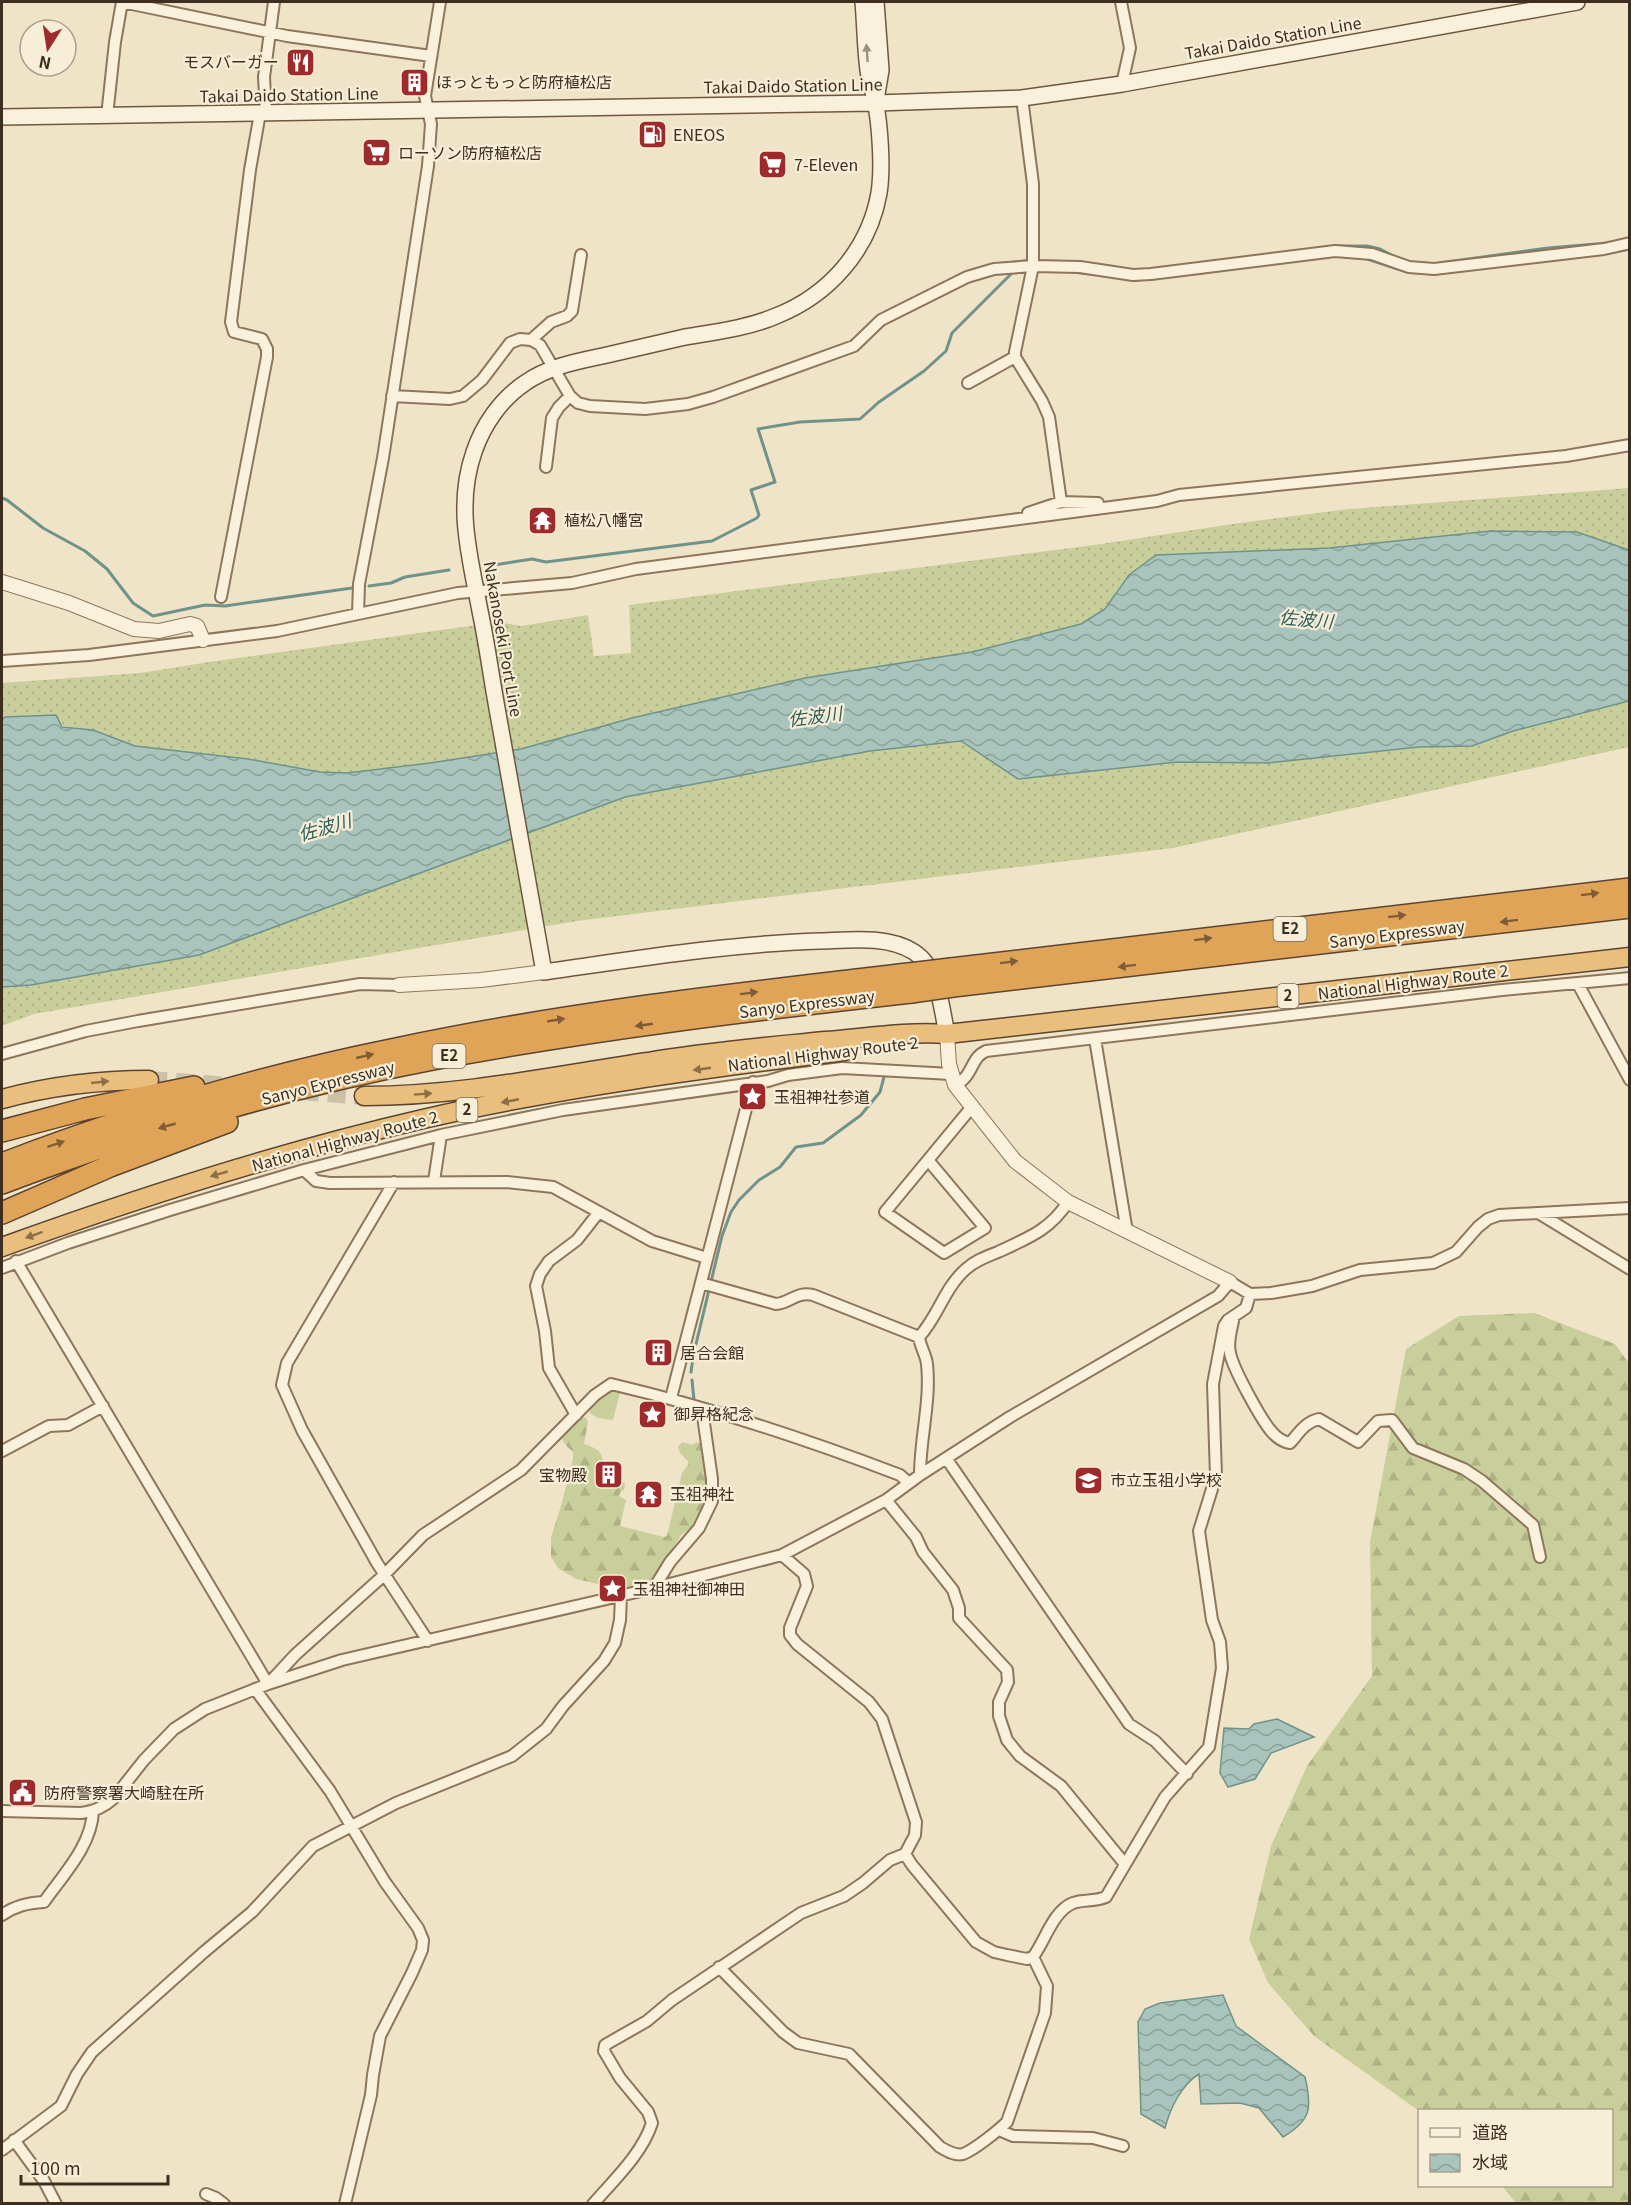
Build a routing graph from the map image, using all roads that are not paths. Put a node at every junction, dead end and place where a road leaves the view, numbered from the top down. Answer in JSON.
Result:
{"nodes":[{"id":1,"x":274,"y":2,"type":"edge"},
{"id":2,"x":440,"y":2,"type":"edge"},
{"id":3,"x":863,"y":2,"type":"edge"},
{"id":4,"x":876,"y":2,"type":"edge"},
{"id":5,"x":1120,"y":2,"type":"edge"},
{"id":6,"x":1577,"y":2,"type":"edge"},
{"id":7,"x":269,"y":33,"type":"junction"},
{"id":8,"x":431,"y":56,"type":"junction"},
{"id":9,"x":1122,"y":84,"type":"junction"},
{"id":10,"x":1022,"y":98,"type":"junction"},
{"id":11,"x":876,"y":103,"type":"junction"},
{"id":12,"x":429,"y":111,"type":"junction"},
{"id":13,"x":263,"y":113,"type":"junction"},
{"id":14,"x":107,"y":116,"type":"junction"},
{"id":15,"x":2,"y":117,"type":"edge"},
{"id":16,"x":1629,"y":243,"type":"edge"},
{"id":17,"x":581,"y":255,"type":"dead end"},
{"id":18,"x":1033,"y":266,"type":"junction"},
{"id":19,"x":531,"y":339,"type":"junction"},
{"id":20,"x":1015,"y":357,"type":"junction"},
{"id":21,"x":555,"y":368,"type":"junction"},
{"id":22,"x":968,"y":383,"type":"dead end"},
{"id":23,"x":392,"y":396,"type":"junction"},
{"id":24,"x":570,"y":396,"type":"junction"},
{"id":25,"x":1629,"y":445,"type":"edge"},
{"id":26,"x":546,"y":467,"type":"dead end"},
{"id":27,"x":1061,"y":502,"type":"junction"},
{"id":28,"x":1109,"y":507,"type":"junction"},
{"id":29,"x":1018,"y":520,"type":"junction"},
{"id":30,"x":2,"y":582,"type":"edge"},
{"id":31,"x":476,"y":591,"type":"junction"},
{"id":32,"x":221,"y":597,"type":"dead end"},
{"id":33,"x":358,"y":613,"type":"junction"},
{"id":34,"x":203,"y":640,"type":"junction"},
{"id":35,"x":2,"y":661,"type":"edge"},
{"id":36,"x":1629,"y":889,"type":"edge"},
{"id":37,"x":1629,"y":907,"type":"edge"},
{"id":38,"x":1629,"y":957,"type":"edge"},
{"id":39,"x":544,"y":972,"type":"junction"},
{"id":40,"x":952,"y":978,"type":"junction"},
{"id":41,"x":1629,"y":978,"type":"edge"},
{"id":42,"x":910,"y":983,"type":"junction"},
{"id":43,"x":399,"y":984,"type":"joint"},
{"id":44,"x":1578,"y":984,"type":"junction"},
{"id":45,"x":947,"y":1034,"type":"junction"},
{"id":46,"x":1095,"y":1039,"type":"junction"},
{"id":47,"x":2,"y":1054,"type":"edge"},
{"id":48,"x":431,"y":1059,"type":"junction"},
{"id":49,"x":329,"y":1064,"type":"junction"},
{"id":50,"x":149,"y":1080,"type":"tunnel mouth"},
{"id":51,"x":953,"y":1080,"type":"junction"},
{"id":52,"x":1629,"y":1080,"type":"edge"},
{"id":53,"x":753,"y":1082,"type":"junction"},
{"id":54,"x":364,"y":1096,"type":"tunnel mouth"},
{"id":55,"x":2,"y":1099,"type":"edge"},
{"id":56,"x":971,"y":1108,"type":"junction"},
{"id":57,"x":2,"y":1131,"type":"edge"},
{"id":58,"x":441,"y":1136,"type":"junction"},
{"id":59,"x":928,"y":1160,"type":"junction"},
{"id":60,"x":2,"y":1164,"type":"edge"},
{"id":61,"x":304,"y":1170,"type":"junction"},
{"id":62,"x":434,"y":1181,"type":"junction"},
{"id":63,"x":394,"y":1182,"type":"junction"},
{"id":64,"x":2,"y":1183,"type":"edge"},
{"id":65,"x":1068,"y":1202,"type":"junction"},
{"id":66,"x":1629,"y":1208,"type":"edge"},
{"id":67,"x":599,"y":1212,"type":"junction"},
{"id":68,"x":2,"y":1213,"type":"edge"},
{"id":69,"x":1540,"y":1214,"type":"junction"},
{"id":70,"x":1127,"y":1232,"type":"junction"},
{"id":71,"x":2,"y":1247,"type":"edge"},
{"id":72,"x":707,"y":1258,"type":"junction"},
{"id":73,"x":16,"y":1262,"type":"junction"},
{"id":74,"x":2,"y":1268,"type":"edge"},
{"id":75,"x":1629,"y":1269,"type":"edge"},
{"id":76,"x":1230,"y":1282,"type":"junction"},
{"id":77,"x":701,"y":1283,"type":"junction"},
{"id":78,"x":1250,"y":1294,"type":"junction"},
{"id":79,"x":1234,"y":1316,"type":"junction"},
{"id":80,"x":919,"y":1337,"type":"junction"},
{"id":81,"x":671,"y":1398,"type":"junction"},
{"id":82,"x":103,"y":1406,"type":"junction"},
{"id":83,"x":702,"y":1409,"type":"junction"},
{"id":84,"x":576,"y":1415,"type":"junction"},
{"id":85,"x":2,"y":1451,"type":"edge"},
{"id":86,"x":946,"y":1458,"type":"junction"},
{"id":87,"x":920,"y":1475,"type":"junction"},
{"id":88,"x":909,"y":1483,"type":"junction"},
{"id":89,"x":886,"y":1500,"type":"junction"},
{"id":90,"x":782,"y":1556,"type":"junction"},
{"id":91,"x":1540,"y":1557,"type":"dead end"},
{"id":92,"x":384,"y":1575,"type":"junction"},
{"id":93,"x":654,"y":1588,"type":"junction"},
{"id":94,"x":621,"y":1596,"type":"junction"},
{"id":95,"x":428,"y":1641,"type":"junction"},
{"id":96,"x":268,"y":1684,"type":"junction"},
{"id":97,"x":255,"y":1689,"type":"junction"},
{"id":98,"x":1187,"y":1774,"type":"junction"},
{"id":99,"x":2,"y":1811,"type":"edge"},
{"id":100,"x":93,"y":1811,"type":"junction"},
{"id":101,"x":352,"y":1825,"type":"junction"},
{"id":102,"x":905,"y":1854,"type":"junction"},
{"id":103,"x":1124,"y":1863,"type":"junction"},
{"id":104,"x":2,"y":1916,"type":"edge"},
{"id":105,"x":1033,"y":1957,"type":"junction"},
{"id":106,"x":719,"y":1968,"type":"junction"},
{"id":107,"x":999,"y":2130,"type":"junction"},
{"id":108,"x":14,"y":2140,"type":"junction"},
{"id":109,"x":1124,"y":2146,"type":"dead end"},
{"id":110,"x":2,"y":2150,"type":"edge"},
{"id":111,"x":206,"y":2194,"type":"dead end"},
{"id":112,"x":56,"y":2204,"type":"edge"},
{"id":113,"x":224,"y":2204,"type":"edge"},
{"id":114,"x":345,"y":2204,"type":"edge"},
{"id":115,"x":593,"y":2204,"type":"edge"}],
"edges":[{"from":1,"to":7,"type":"street"},
{"from":2,"to":8,"type":"street"},
{"from":11,"to":3,"type":"main road","name":"Nakanoseki Port Line","one_way":true},
{"from":4,"to":11,"type":"main road","name":"Nakanoseki Port Line"},
{"from":5,"to":9,"type":"street"},
{"from":6,"to":9,"type":"main road","name":"Takai Daido Station Line"},
{"from":7,"to":8,"type":"street"},
{"from":7,"to":13,"type":"street"},
{"from":7,"to":14,"type":"street"},
{"from":8,"to":12,"type":"street"},
{"from":9,"to":10,"type":"main road","name":"Takai Daido Station Line"},
{"from":10,"to":11,"type":"main road","name":"Takai Daido Station Line"},
{"from":10,"to":18,"type":"street"},
{"from":11,"to":12,"type":"main road","name":"Takai Daido Station Line"},
{"from":11,"to":21,"type":"main road","name":"Nakanoseki Port Line"},
{"from":12,"to":13,"type":"main road","name":"Takai Daido Station Line"},
{"from":12,"to":23,"type":"street"},
{"from":13,"to":14,"type":"main road","name":"Takai Daido Station Line"},
{"from":13,"to":32,"type":"street"},
{"from":14,"to":15,"type":"main road","name":"Takai Daido Station Line"},
{"from":16,"to":18,"type":"street"},
{"from":17,"to":19,"type":"street"},
{"from":18,"to":20,"type":"street"},
{"from":18,"to":24,"type":"street"},
{"from":19,"to":21,"type":"street"},
{"from":19,"to":23,"type":"street"},
{"from":20,"to":22,"type":"street"},
{"from":20,"to":27,"type":"street"},
{"from":21,"to":24,"type":"street"},
{"from":21,"to":31,"type":"main road","name":"Nakanoseki Port Line"},
{"from":23,"to":33,"type":"street"},
{"from":24,"to":26,"type":"street"},
{"from":25,"to":28,"type":"street"},
{"from":27,"to":28,"type":"street"},
{"from":27,"to":29,"type":"street"},
{"from":28,"to":29,"type":"street"},
{"from":29,"to":31,"type":"street"},
{"from":30,"to":34,"type":"street"},
{"from":31,"to":33,"type":"street"},
{"from":31,"to":39,"type":"main road","name":"Nakanoseki Port Line"},
{"from":33,"to":34,"type":"street"},
{"from":34,"to":35,"type":"street"},
{"from":40,"to":36,"type":"highway","name":"Sanyo Expressway","number":"E2","one_way":true},
{"from":37,"to":40,"type":"highway","name":"Sanyo Expressway","number":"E2","one_way":true},
{"from":38,"to":45,"type":"highway","name":"National Highway Route 2","number":"2"},
{"from":39,"to":43,"type":"street"},
{"from":39,"to":45,"type":"main road"},
{"from":40,"to":42,"type":"highway","name":"Sanyo Expressway","number":"E2","bridge":true},
{"from":41,"to":44,"type":"street"},
{"from":42,"to":48,"type":"highway","name":"Sanyo Expressway","number":"E2","one_way":true},
{"from":49,"to":42,"type":"highway","name":"Sanyo Expressway","number":"E2","one_way":true},
{"from":43,"to":47,"type":"street"},
{"from":44,"to":46,"type":"street"},
{"from":44,"to":52,"type":"street"},
{"from":45,"to":51,"type":"street"},
{"from":54,"to":45,"type":"highway","name":"National Highway Route 2","number":"2","one_way":true},
{"from":45,"to":71,"type":"highway","name":"National Highway Route 2","number":"2","one_way":true},
{"from":46,"to":51,"type":"street"},
{"from":46,"to":70,"type":"street"},
{"from":48,"to":64,"type":"highway","name":"Sanyo Expressway","number":"E2","one_way":true},
{"from":48,"to":68,"type":"highway"},
{"from":49,"to":57,"type":"highway"},
{"from":60,"to":49,"type":"highway","name":"Sanyo Expressway","number":"E2","one_way":true},
{"from":55,"to":50,"type":"highway","one_way":true},
{"from":51,"to":53,"type":"street"},
{"from":51,"to":56,"type":"street"},
{"from":53,"to":58,"type":"street"},
{"from":53,"to":72,"type":"street"},
{"from":56,"to":59,"type":"street"},
{"from":56,"to":65,"type":"street"},
{"from":58,"to":61,"type":"street"},
{"from":58,"to":62,"type":"street"},
{"from":59,"to":59,"type":"street"},
{"from":61,"to":63,"type":"street"},
{"from":61,"to":73,"type":"street"},
{"from":62,"to":63,"type":"street"},
{"from":62,"to":67,"type":"street"},
{"from":63,"to":92,"type":"street"},
{"from":65,"to":70,"type":"street"},
{"from":65,"to":80,"type":"street"},
{"from":66,"to":69,"type":"street"},
{"from":67,"to":72,"type":"street"},
{"from":67,"to":84,"type":"street"},
{"from":69,"to":75,"type":"street"},
{"from":69,"to":78,"type":"street"},
{"from":70,"to":76,"type":"street"},
{"from":72,"to":77,"type":"street"},
{"from":73,"to":74,"type":"street"},
{"from":73,"to":82,"type":"street"},
{"from":76,"to":78,"type":"street"},
{"from":76,"to":86,"type":"street"},
{"from":77,"to":80,"type":"street"},
{"from":77,"to":81,"type":"street"},
{"from":78,"to":79,"type":"street"},
{"from":79,"to":91,"type":"street"},
{"from":79,"to":98,"type":"street"},
{"from":80,"to":87,"type":"street"},
{"from":81,"to":83,"type":"street"},
{"from":81,"to":84,"type":"street"},
{"from":82,"to":85,"type":"street"},
{"from":82,"to":96,"type":"street"},
{"from":83,"to":88,"type":"street"},
{"from":83,"to":93,"type":"street"},
{"from":84,"to":92,"type":"street"},
{"from":86,"to":87,"type":"street"},
{"from":86,"to":98,"type":"street"},
{"from":87,"to":88,"type":"street"},
{"from":88,"to":89,"type":"street"},
{"from":89,"to":90,"type":"street"},
{"from":89,"to":103,"type":"street"},
{"from":90,"to":93,"type":"street"},
{"from":90,"to":102,"type":"street"},
{"from":92,"to":95,"type":"street"},
{"from":92,"to":96,"type":"street"},
{"from":93,"to":94,"type":"street"},
{"from":94,"to":95,"type":"street"},
{"from":94,"to":101,"type":"street"},
{"from":95,"to":96,"type":"street"},
{"from":96,"to":97,"type":"street"},
{"from":97,"to":100,"type":"street"},
{"from":97,"to":101,"type":"street"},
{"from":98,"to":103,"type":"street"},
{"from":99,"to":100,"type":"street"},
{"from":100,"to":104,"type":"street"},
{"from":101,"to":108,"type":"street"},
{"from":101,"to":114,"type":"street"},
{"from":102,"to":105,"type":"street"},
{"from":102,"to":106,"type":"street"},
{"from":103,"to":105,"type":"street"},
{"from":105,"to":107,"type":"street"},
{"from":106,"to":107,"type":"street"},
{"from":106,"to":115,"type":"street"},
{"from":107,"to":109,"type":"street"},
{"from":108,"to":110,"type":"street"},
{"from":108,"to":112,"type":"street"},
{"from":111,"to":113,"type":"street"}]}
